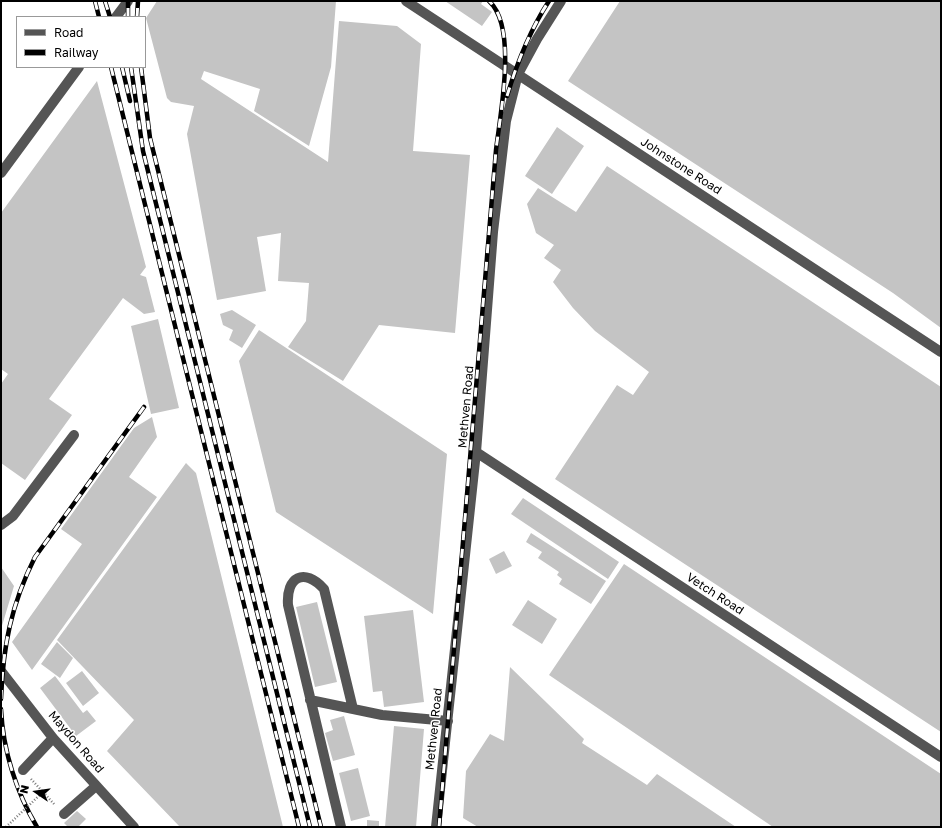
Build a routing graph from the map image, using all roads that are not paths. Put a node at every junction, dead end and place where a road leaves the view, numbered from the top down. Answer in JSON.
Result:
{"nodes":[{"id":1,"x":128,"y":1,"type":"edge"},
{"id":2,"x":406,"y":1,"type":"edge"},
{"id":3,"x":561,"y":1,"type":"edge"},
{"id":4,"x":117,"y":16,"type":"edge"},
{"id":5,"x":78,"y":68,"type":"edge"},
{"id":6,"x":518,"y":74,"type":"junction"},
{"id":7,"x":1,"y":174,"type":"edge"},
{"id":8,"x":941,"y":352,"type":"edge"},
{"id":9,"x":74,"y":435,"type":"dead end"},
{"id":10,"x":476,"y":452,"type":"junction"},
{"id":11,"x":1,"y":525,"type":"edge"},
{"id":12,"x":1,"y":671,"type":"edge"},
{"id":13,"x":310,"y":700,"type":"junction"},
{"id":14,"x":353,"y":709,"type":"junction"},
{"id":15,"x":448,"y":721,"type":"junction"},
{"id":16,"x":53,"y":738,"type":"junction"},
{"id":17,"x":941,"y":757,"type":"edge"},
{"id":18,"x":23,"y":770,"type":"dead end"},
{"id":19,"x":96,"y":786,"type":"junction"},
{"id":20,"x":64,"y":814,"type":"dead end"},
{"id":21,"x":439,"y":825,"type":"edge"},
{"id":22,"x":134,"y":827,"type":"edge"},
{"id":23,"x":342,"y":827,"type":"edge"}],
"edges":[{"from":1,"to":4,"type":"street"},
{"from":2,"to":6,"type":"street","name":"Johnstone Road"},
{"from":3,"to":6,"type":"street","name":"Methven Road"},
{"from":5,"to":7,"type":"street"},
{"from":6,"to":8,"type":"street","name":"Johnstone Road"},
{"from":6,"to":10,"type":"street","name":"Methven Road"},
{"from":9,"to":11,"type":"street"},
{"from":10,"to":15,"type":"street","name":"Methven Road"},
{"from":10,"to":17,"type":"street","name":"Vetch Road"},
{"from":12,"to":16,"type":"street","name":"Maydon Road"},
{"from":13,"to":14,"type":"street"},
{"from":13,"to":14,"type":"street"},
{"from":13,"to":23,"type":"street"},
{"from":14,"to":15,"type":"street"},
{"from":15,"to":21,"type":"street","name":"Methven Road"},
{"from":16,"to":18,"type":"street"},
{"from":16,"to":19,"type":"street","name":"Maydon Road"},
{"from":19,"to":20,"type":"street"},
{"from":19,"to":22,"type":"street","name":"Maydon Road"}]}
